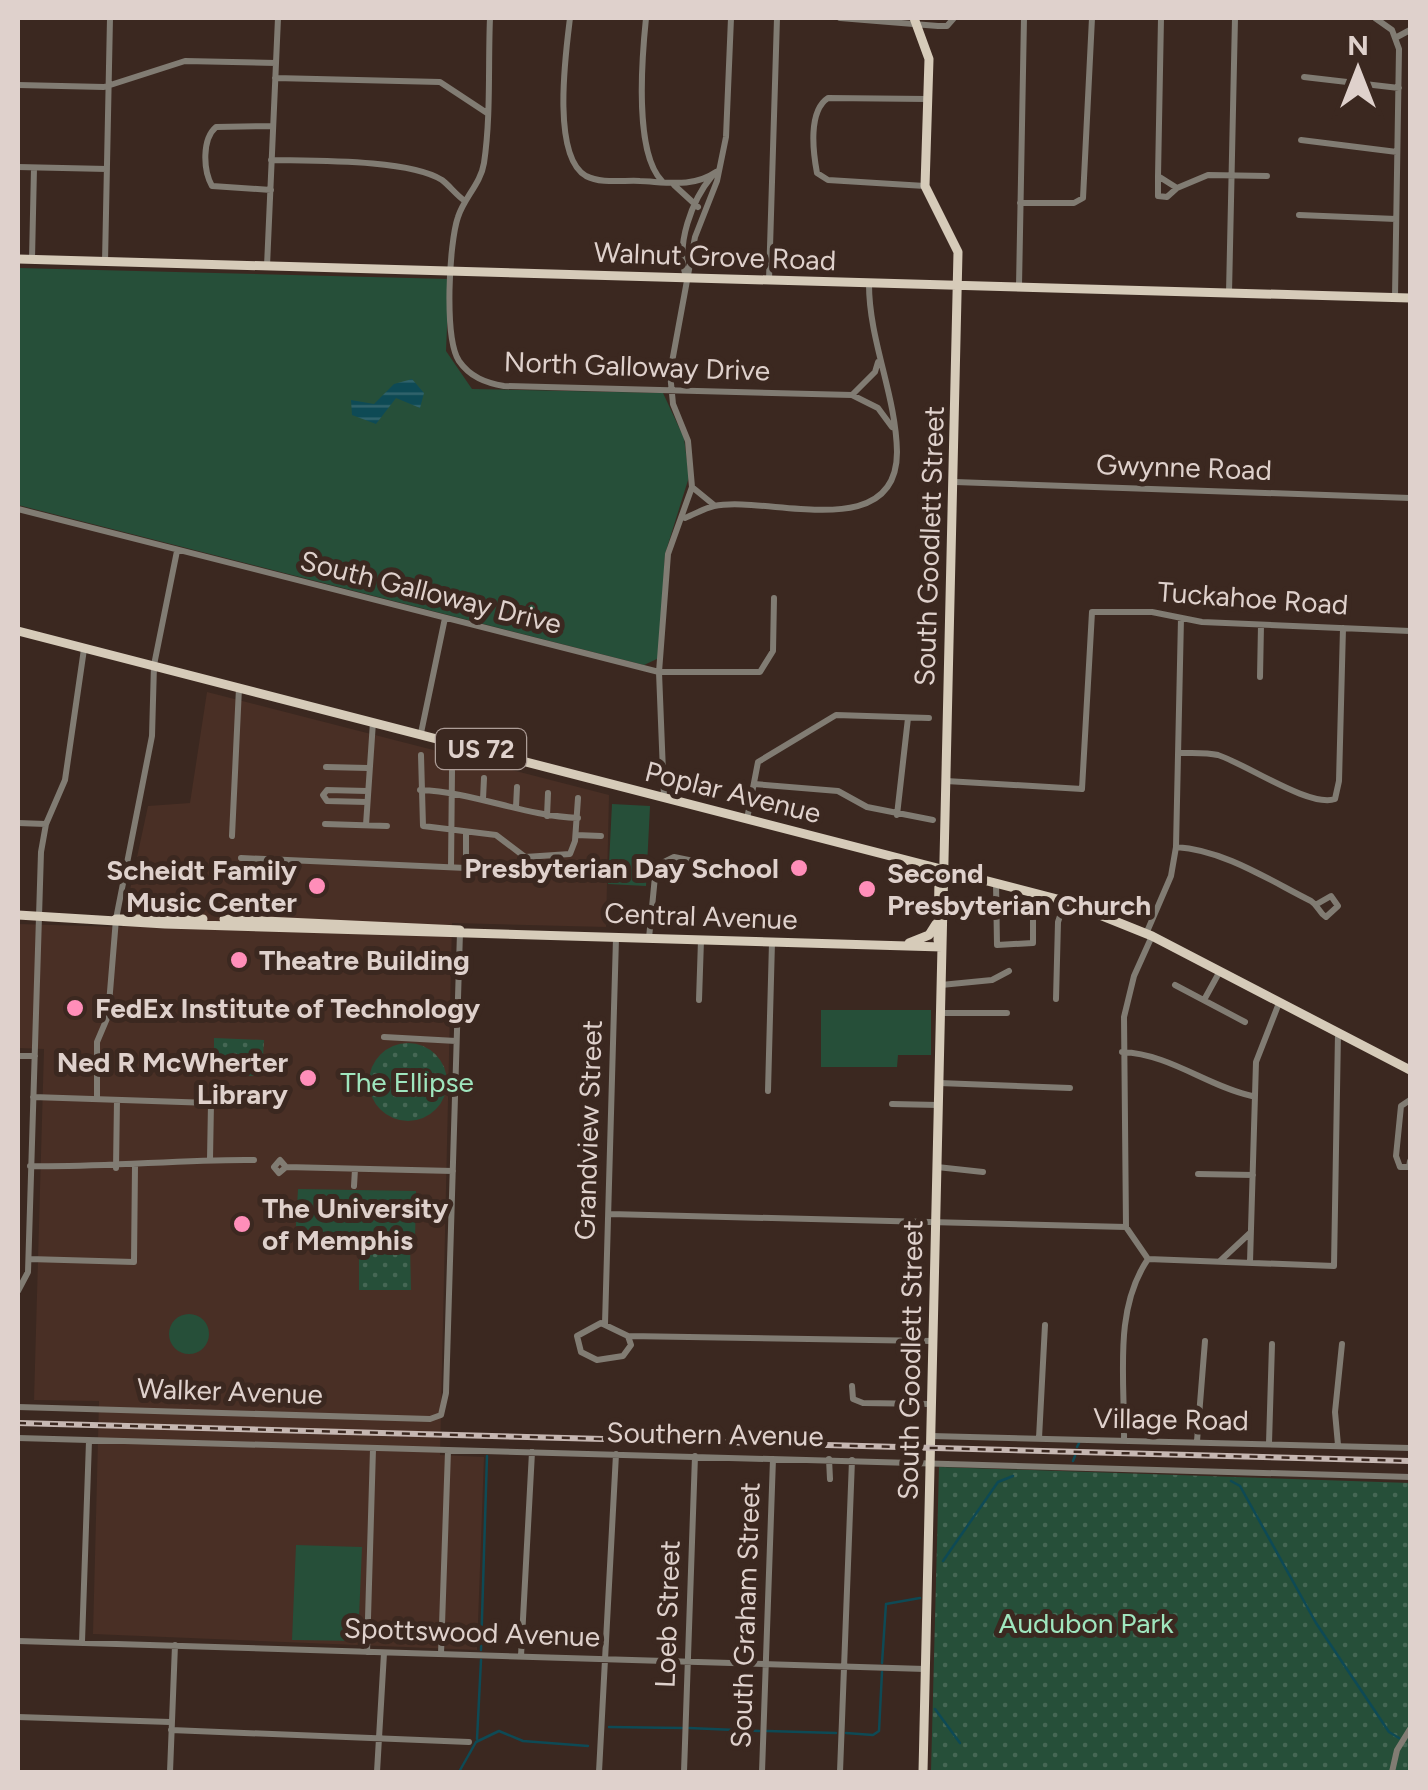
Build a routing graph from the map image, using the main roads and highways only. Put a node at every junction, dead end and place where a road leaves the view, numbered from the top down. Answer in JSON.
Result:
{"nodes":[{"id":1,"x":916,"y":21,"type":"edge"},
{"id":2,"x":18,"y":259,"type":"edge"},
{"id":3,"x":958,"y":286,"type":"junction"},
{"id":4,"x":1410,"y":298,"type":"edge"},
{"id":5,"x":18,"y":632,"type":"edge"},
{"id":6,"x":944,"y":868,"type":"junction"},
{"id":7,"x":976,"y":876,"type":"junction"},
{"id":8,"x":946,"y":895,"type":"junction"},
{"id":9,"x":18,"y":916,"type":"edge"},
{"id":10,"x":938,"y":921,"type":"junction"},
{"id":11,"x":896,"y":946,"type":"junction"},
{"id":12,"x":942,"y":947,"type":"junction"},
{"id":13,"x":1410,"y":1070,"type":"edge"},
{"id":14,"x":924,"y":1772,"type":"edge"}],
"edges":[{"from":1,"to":3,"type":"main road","name":"South Goodlett Street"},
{"from":2,"to":3,"type":"main road","name":"Walnut Grove Road"},
{"from":3,"to":4,"type":"main road","name":"Walnut Grove Road"},
{"from":3,"to":6,"type":"main road","name":"South Goodlett Street"},
{"from":5,"to":6,"type":"main road","name":"Poplar Avenue","number":"US 72"},
{"from":6,"to":7,"type":"main road","name":"Poplar Avenue","number":"US 72"},
{"from":6,"to":8,"type":"main road","name":"South Goodlett Street"},
{"from":6,"to":10,"type":"main road","name":"South Goodlett Street"},
{"from":7,"to":8,"type":"main road"},
{"from":7,"to":13,"type":"main road","name":"Poplar Avenue","number":"US 72"},
{"from":8,"to":12,"type":"main road","name":"South Goodlett Street"},
{"from":9,"to":11,"type":"main road","name":"Central Avenue"},
{"from":10,"to":11,"type":"main road"},
{"from":10,"to":12,"type":"main road","name":"South Goodlett Street"},
{"from":11,"to":12,"type":"main road","name":"Central Avenue"},
{"from":12,"to":14,"type":"main road","name":"South Goodlett Street"}]}
